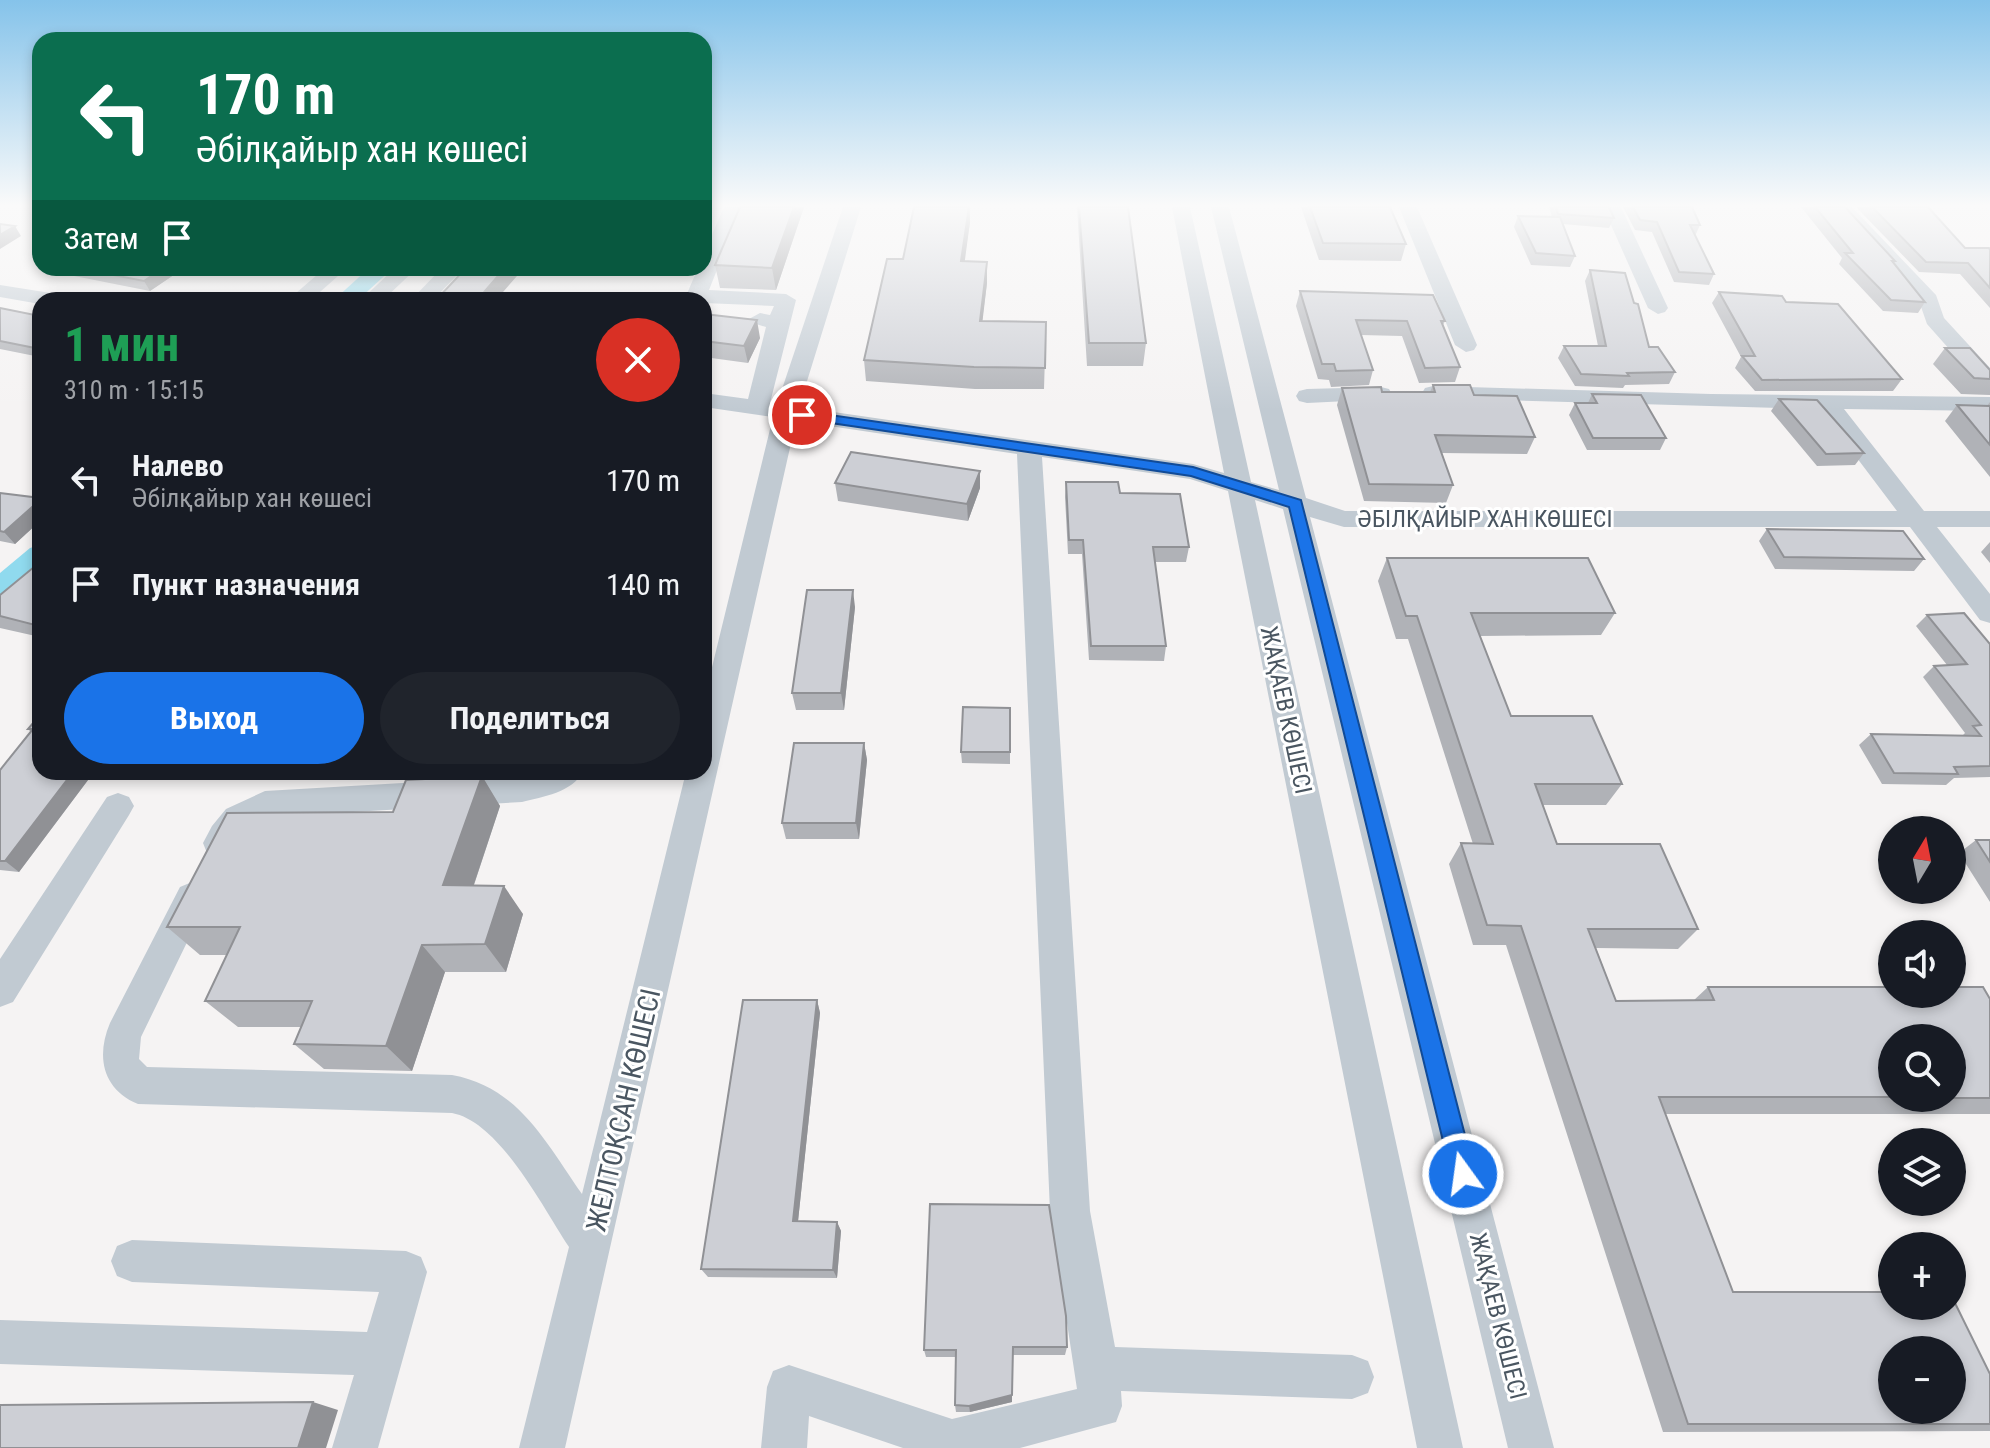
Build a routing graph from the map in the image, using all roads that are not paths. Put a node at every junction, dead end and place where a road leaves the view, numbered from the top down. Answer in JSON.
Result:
{"nodes":[{"id":1,"x":830,"y":275,"type":"edge"},
{"id":2,"x":1195,"y":275,"type":"edge"},
{"id":3,"x":1237,"y":275,"type":"edge"},
{"id":4,"x":1436,"y":275,"type":"edge"},
{"id":5,"x":1643,"y":275,"type":"edge"},
{"id":6,"x":1906,"y":275,"type":"edge"},
{"id":7,"x":327,"y":276,"type":"edge"},
{"id":8,"x":398,"y":276,"type":"edge"},
{"id":9,"x":446,"y":276,"type":"edge"},
{"id":10,"x":0,"y":291,"type":"edge"},
{"id":11,"x":308,"y":292,"type":"edge"},
{"id":12,"x":380,"y":292,"type":"edge"},
{"id":13,"x":429,"y":292,"type":"edge"},
{"id":14,"x":32,"y":296,"type":"edge"},
{"id":15,"x":712,"y":297,"type":"edge"},
{"id":16,"x":1658,"y":308,"type":"dead end"},
{"id":17,"x":712,"y":312,"type":"edge"},
{"id":18,"x":778,"y":324,"type":"junction"},
{"id":19,"x":1466,"y":345,"type":"dead end"},
{"id":20,"x":1990,"y":381,"type":"edge"},
{"id":21,"x":1307,"y":396,"type":"dead end"},
{"id":22,"x":712,"y":401,"type":"edge"},
{"id":23,"x":1826,"y":402,"type":"junction"},
{"id":24,"x":1990,"y":404,"type":"edge"},
{"id":25,"x":757,"y":408,"type":"junction"},
{"id":26,"x":786,"y":413,"type":"junction"},
{"id":27,"x":1029,"y":448,"type":"junction"},
{"id":28,"x":1239,"y":486,"type":"junction"},
{"id":29,"x":1296,"y":504,"type":"junction"},
{"id":30,"x":1990,"y":519,"type":"edge"},
{"id":31,"x":1916,"y":520,"type":"junction"},
{"id":32,"x":1990,"y":613,"type":"edge"},
{"id":33,"x":715,"y":676,"type":"edge"},
{"id":34,"x":712,"y":700,"type":"edge"},
{"id":35,"x":552,"y":780,"type":"edge"},
{"id":36,"x":700,"y":780,"type":"edge"},
{"id":37,"x":118,"y":806,"type":"dead end"},
{"id":38,"x":0,"y":990,"type":"edge"},
{"id":39,"x":591,"y":1243,"type":"junction"},
{"id":40,"x":132,"y":1261,"type":"dead end"},
{"id":41,"x":0,"y":1342,"type":"edge"},
{"id":42,"x":382,"y":1354,"type":"junction"},
{"id":43,"x":1098,"y":1368,"type":"junction"},
{"id":44,"x":1352,"y":1377,"type":"dead end"},
{"id":45,"x":950,"y":1445,"type":"edge"},
{"id":46,"x":355,"y":1448,"type":"edge"},
{"id":47,"x":542,"y":1448,"type":"edge"},
{"id":48,"x":784,"y":1448,"type":"edge"},
{"id":49,"x":1440,"y":1448,"type":"edge"},
{"id":50,"x":1531,"y":1448,"type":"edge"}],
"edges":[{"from":1,"to":26,"type":"street"},
{"from":2,"to":28,"type":"street","name":"ЖАҚАЕВ КӨШЕСІ"},
{"from":3,"to":29,"type":"street","name":"ЖАҚАЕВ КӨШЕСІ"},
{"from":4,"to":19,"type":"street"},
{"from":5,"to":16,"type":"street"},
{"from":6,"to":20,"type":"street"},
{"from":7,"to":11,"type":"street"},
{"from":8,"to":12,"type":"street"},
{"from":9,"to":13,"type":"street"},
{"from":10,"to":14,"type":"street"},
{"from":15,"to":18,"type":"street"},
{"from":17,"to":18,"type":"street"},
{"from":18,"to":25,"type":"street"},
{"from":21,"to":23,"type":"street"},
{"from":22,"to":25,"type":"street","name":"ӘБІЛҚАЙЫР ХАН КӨШЕСІ"},
{"from":23,"to":24,"type":"street"},
{"from":23,"to":31,"type":"street"},
{"from":25,"to":26,"type":"street","name":"ӘБІЛҚАЙЫР ХАН КӨШЕСІ"},
{"from":26,"to":27,"type":"street","name":"ӘБІЛҚАЙЫР ХАН КӨШЕСІ"},
{"from":26,"to":33,"type":"street"},
{"from":27,"to":28,"type":"street","name":"ӘБІЛҚАЙЫР ХАН КӨШЕСІ"},
{"from":27,"to":43,"type":"street"},
{"from":28,"to":29,"type":"street","name":"ӘБІЛҚАЙЫР ХАН КӨШЕСІ"},
{"from":28,"to":49,"type":"street","name":"ЖАҚАЕВ КӨШЕСІ"},
{"from":29,"to":31,"type":"street","name":"ӘБІЛҚАЙЫР ХАН КӨШЕСІ"},
{"from":29,"to":50,"type":"street","name":"ЖАҚАЕВ КӨШЕСІ"},
{"from":30,"to":31,"type":"street","name":"ӘБІЛҚАЙЫР ХАН КӨШЕСІ"},
{"from":31,"to":32,"type":"street"},
{"from":33,"to":34,"type":"street"},
{"from":35,"to":39,"type":"street"},
{"from":36,"to":39,"type":"street","name":"ЖЕЛТОҚСАН КӨШЕСІ"},
{"from":37,"to":38,"type":"street"},
{"from":39,"to":47,"type":"street","name":"ЖЕЛТОҚСАН КӨШЕСІ"},
{"from":40,"to":42,"type":"street"},
{"from":41,"to":42,"type":"street"},
{"from":42,"to":46,"type":"street"},
{"from":43,"to":44,"type":"street"},
{"from":43,"to":45,"type":"street"},
{"from":45,"to":48,"type":"street"}]}
